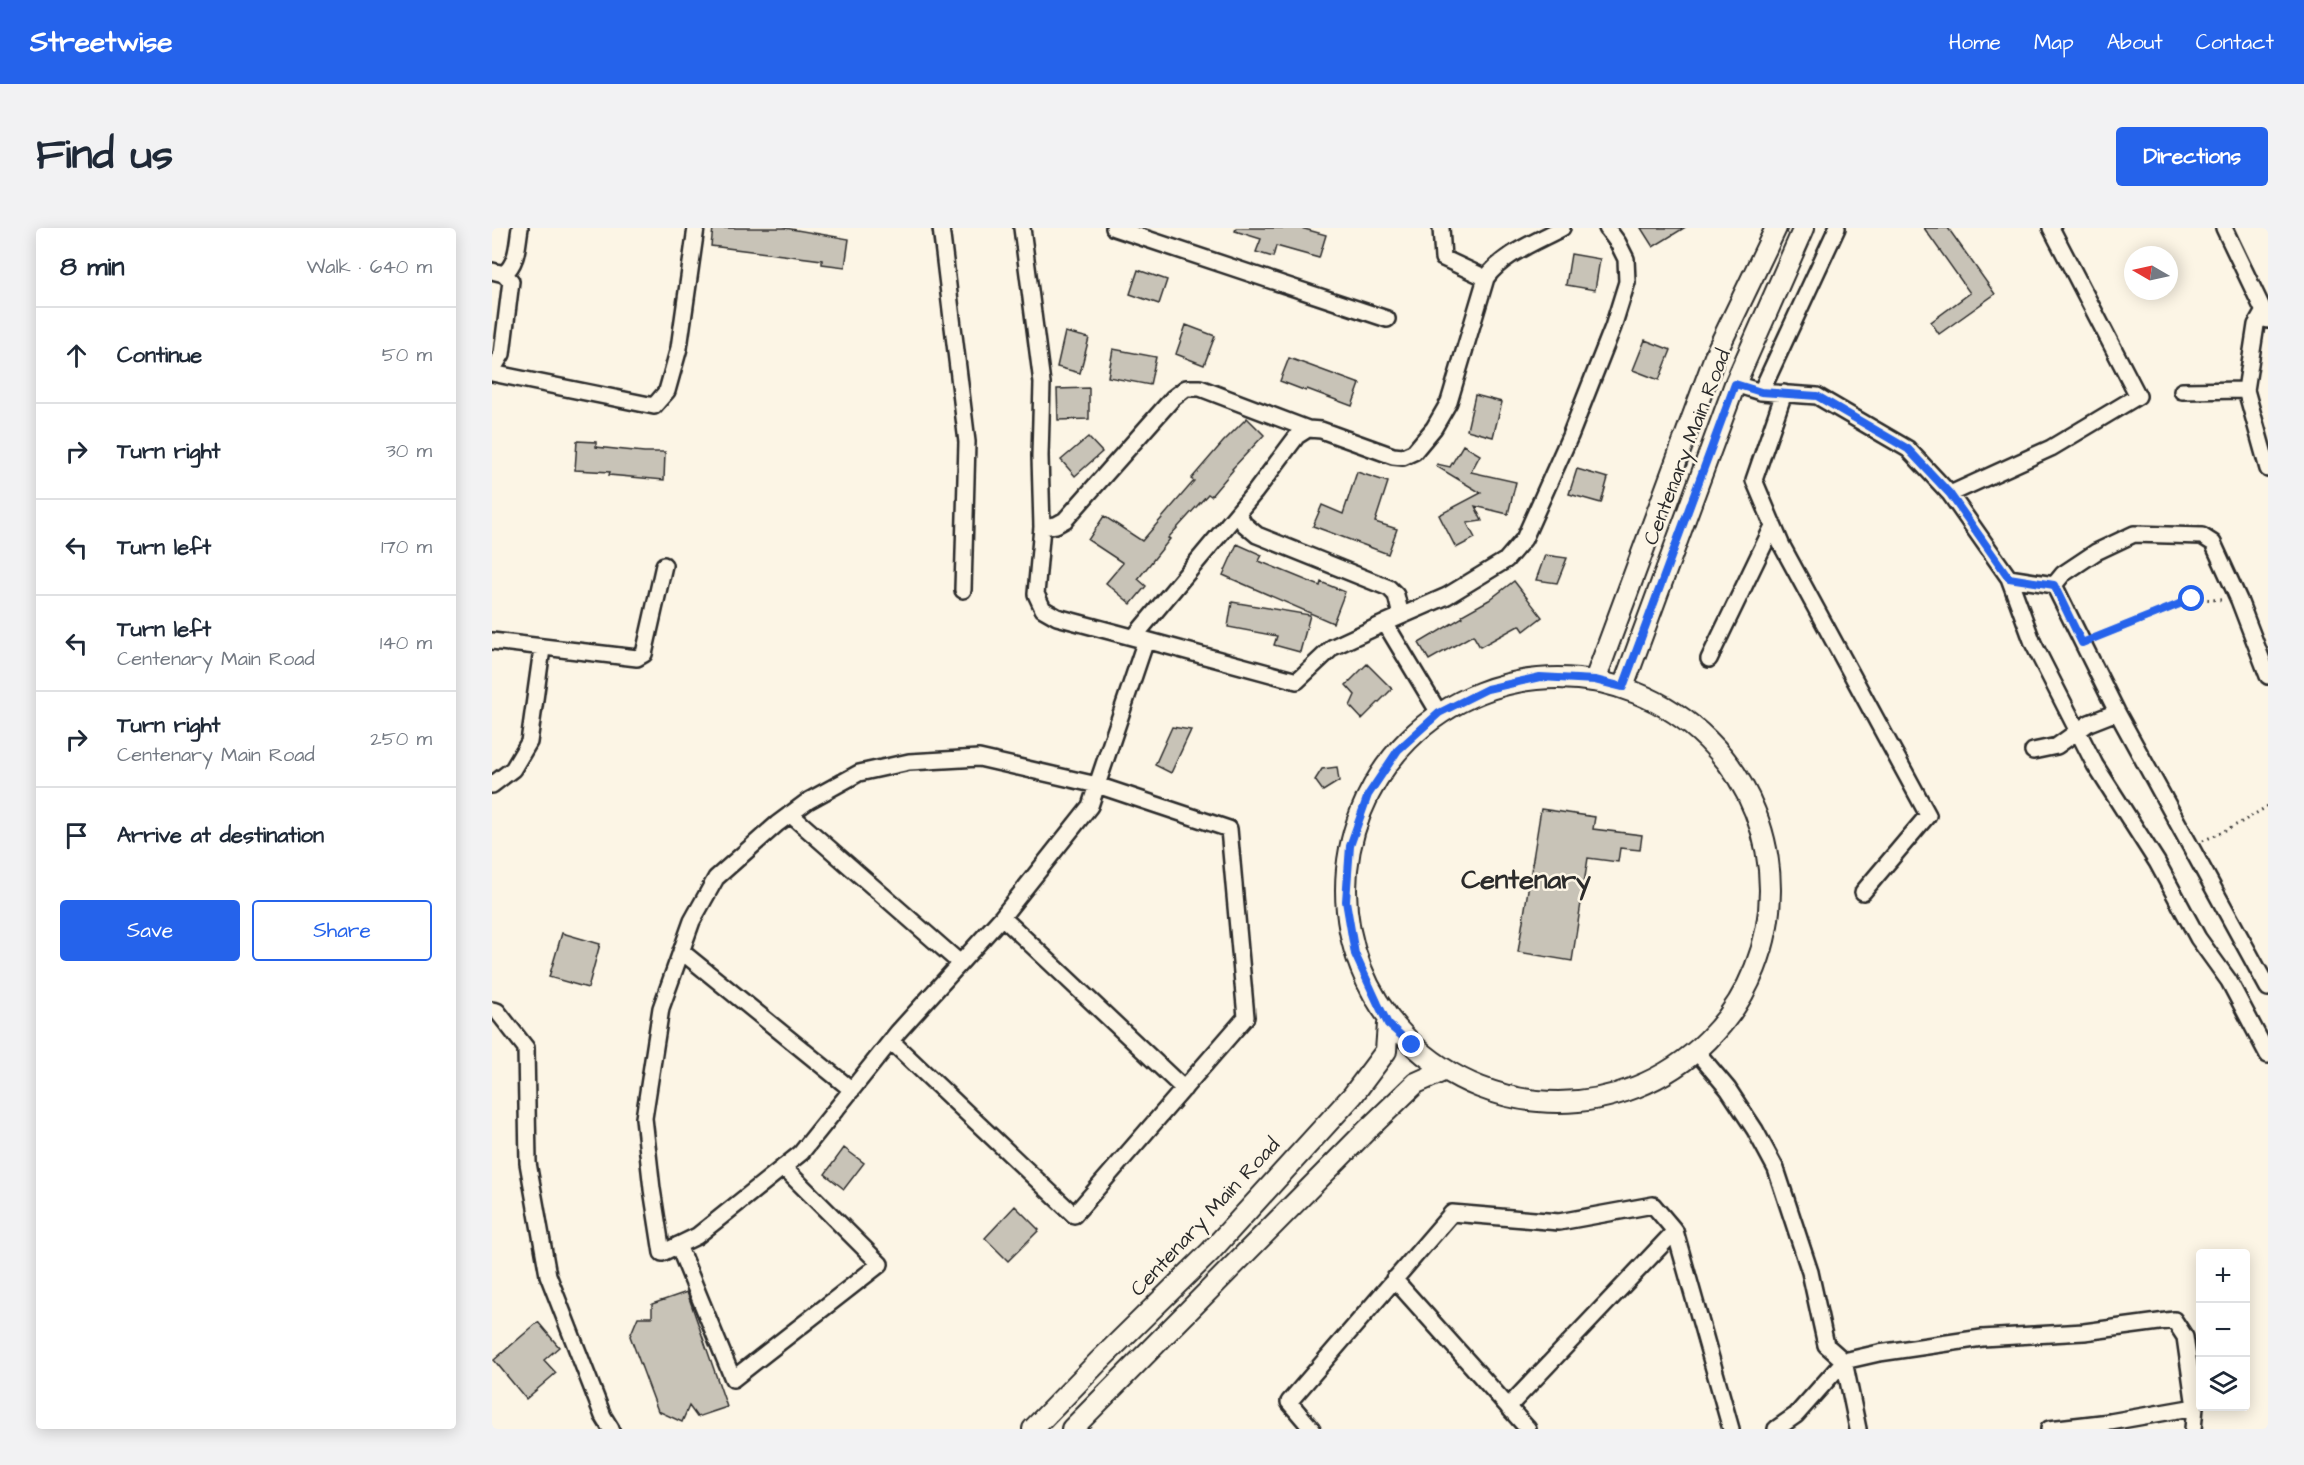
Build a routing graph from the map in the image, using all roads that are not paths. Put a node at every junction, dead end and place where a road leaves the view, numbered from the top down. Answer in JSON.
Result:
{"nodes":[{"id":1,"x":520,"y":228,"type":"edge"},
{"id":2,"x":696,"y":228,"type":"edge"},
{"id":3,"x":941,"y":228,"type":"edge"},
{"id":4,"x":1022,"y":228,"type":"edge"},
{"id":5,"x":1114,"y":228,"type":"edge"},
{"id":6,"x":1441,"y":228,"type":"edge"},
{"id":7,"x":1562,"y":228,"type":"edge"},
{"id":8,"x":1607,"y":228,"type":"edge"},
{"id":9,"x":1776,"y":228,"type":"edge"},
{"id":10,"x":1804,"y":228,"type":"edge"},
{"id":11,"x":1837,"y":228,"type":"edge"},
{"id":12,"x":2051,"y":228,"type":"edge"},
{"id":13,"x":2224,"y":228,"type":"edge"},
{"id":14,"x":498,"y":272,"type":"edge"},
{"id":15,"x":1486,"y":278,"type":"junction"},
{"id":16,"x":2267,"y":315,"type":"edge"},
{"id":17,"x":1387,"y":319,"type":"dead end"},
{"id":18,"x":492,"y":366,"type":"edge"},
{"id":19,"x":492,"y":374,"type":"edge"},
{"id":20,"x":1735,"y":384,"type":"junction"},
{"id":21,"x":2246,"y":390,"type":"junction"},
{"id":22,"x":2182,"y":391,"type":"dead end"},
{"id":23,"x":1761,"y":392,"type":"junction"},
{"id":24,"x":1784,"y":393,"type":"junction"},
{"id":25,"x":1308,"y":429,"type":"junction"},
{"id":26,"x":2268,"y":469,"type":"edge"},
{"id":27,"x":1950,"y":494,"type":"junction"},
{"id":28,"x":1238,"y":513,"type":"junction"},
{"id":29,"x":1773,"y":526,"type":"junction"},
{"id":30,"x":1042,"y":527,"type":"junction"},
{"id":31,"x":664,"y":565,"type":"dead end"},
{"id":32,"x":2009,"y":578,"type":"junction"},
{"id":33,"x":2054,"y":585,"type":"junction"},
{"id":34,"x":963,"y":590,"type":"dead end"},
{"id":35,"x":1401,"y":616,"type":"junction"},
{"id":36,"x":1385,"y":623,"type":"junction"},
{"id":37,"x":1140,"y":639,"type":"junction"},
{"id":38,"x":492,"y":642,"type":"edge"},
{"id":39,"x":542,"y":649,"type":"junction"},
{"id":40,"x":1709,"y":659,"type":"dead end"},
{"id":41,"x":2268,"y":676,"type":"edge"},
{"id":42,"x":1595,"y":680,"type":"junction"},
{"id":43,"x":1623,"y":687,"type":"junction"},
{"id":44,"x":2117,"y":712,"type":"junction"},
{"id":45,"x":1439,"y":713,"type":"junction"},
{"id":46,"x":2078,"y":732,"type":"junction"},
{"id":47,"x":2032,"y":751,"type":"dead end"},
{"id":48,"x":492,"y":785,"type":"edge"},
{"id":49,"x":1097,"y":785,"type":"junction"},
{"id":50,"x":790,"y":814,"type":"junction"},
{"id":51,"x":1863,"y":892,"type":"dead end"},
{"id":52,"x":1002,"y":917,"type":"junction"},
{"id":53,"x":681,"y":951,"type":"junction"},
{"id":54,"x":960,"y":963,"type":"junction"},
{"id":55,"x":2268,"y":988,"type":"edge"},
{"id":56,"x":492,"y":1010,"type":"edge"},
{"id":57,"x":1388,"y":1024,"type":"junction"},
{"id":58,"x":891,"y":1041,"type":"junction"},
{"id":59,"x":1696,"y":1052,"type":"junction"},
{"id":60,"x":2268,"y":1055,"type":"edge"},
{"id":61,"x":1443,"y":1071,"type":"junction"},
{"id":62,"x":1184,"y":1089,"type":"junction"},
{"id":63,"x":852,"y":1090,"type":"junction"},
{"id":64,"x":783,"y":1167,"type":"junction"},
{"id":65,"x":1675,"y":1230,"type":"junction"},
{"id":66,"x":678,"y":1245,"type":"junction"},
{"id":67,"x":1394,"y":1279,"type":"junction"},
{"id":68,"x":1844,"y":1361,"type":"junction"},
{"id":69,"x":1509,"y":1407,"type":"junction"},
{"id":70,"x":2195,"y":1407,"type":"junction"},
{"id":71,"x":610,"y":1429,"type":"edge"},
{"id":72,"x":1033,"y":1429,"type":"edge"},
{"id":73,"x":1072,"y":1429,"type":"edge"},
{"id":74,"x":1312,"y":1429,"type":"edge"},
{"id":75,"x":1528,"y":1429,"type":"edge"},
{"id":76,"x":1731,"y":1429,"type":"edge"},
{"id":77,"x":1776,"y":1429,"type":"edge"},
{"id":78,"x":1858,"y":1429,"type":"edge"},
{"id":79,"x":2049,"y":1429,"type":"edge"},
{"id":80,"x":2193,"y":1429,"type":"edge"}],
"edges":[{"from":1,"to":14,"type":"street"},
{"from":2,"to":19,"type":"street"},
{"from":3,"to":34,"type":"street"},
{"from":4,"to":30,"type":"street"},
{"from":5,"to":17,"type":"street"},
{"from":6,"to":15,"type":"street"},
{"from":7,"to":15,"type":"street"},
{"from":8,"to":35,"type":"street"},
{"from":9,"to":42,"type":"street","name":"Centenary Main Road"},
{"from":10,"to":20,"type":"street","name":"Centenary Main Road"},
{"from":11,"to":23,"type":"street"},
{"from":12,"to":27,"type":"street"},
{"from":13,"to":16,"type":"street"},
{"from":14,"to":18,"type":"street"},
{"from":15,"to":25,"type":"street"},
{"from":16,"to":21,"type":"street"},
{"from":20,"to":23,"type":"street"},
{"from":20,"to":43,"type":"street","name":"Centenary Main Road"},
{"from":21,"to":22,"type":"street"},
{"from":21,"to":26,"type":"street"},
{"from":23,"to":24,"type":"street"},
{"from":24,"to":27,"type":"street"},
{"from":24,"to":29,"type":"street"},
{"from":25,"to":28,"type":"street"},
{"from":25,"to":30,"type":"street"},
{"from":27,"to":32,"type":"street"},
{"from":28,"to":35,"type":"street"},
{"from":28,"to":37,"type":"street"},
{"from":29,"to":40,"type":"street"},
{"from":29,"to":51,"type":"street"},
{"from":30,"to":37,"type":"street"},
{"from":31,"to":39,"type":"street"},
{"from":32,"to":33,"type":"street"},
{"from":32,"to":46,"type":"street"},
{"from":33,"to":41,"type":"street"},
{"from":33,"to":44,"type":"street"},
{"from":35,"to":36,"type":"street"},
{"from":36,"to":37,"type":"street"},
{"from":36,"to":45,"type":"street"},
{"from":37,"to":49,"type":"street"},
{"from":38,"to":39,"type":"street"},
{"from":39,"to":48,"type":"street"},
{"from":42,"to":43,"type":"street"},
{"from":42,"to":45,"type":"street"},
{"from":43,"to":59,"type":"street"},
{"from":44,"to":46,"type":"street"},
{"from":44,"to":55,"type":"street"},
{"from":45,"to":57,"type":"street"},
{"from":46,"to":47,"type":"street"},
{"from":46,"to":60,"type":"street"},
{"from":49,"to":50,"type":"street"},
{"from":49,"to":52,"type":"street"},
{"from":49,"to":62,"type":"street"},
{"from":50,"to":53,"type":"street"},
{"from":50,"to":54,"type":"street"},
{"from":52,"to":54,"type":"street"},
{"from":52,"to":62,"type":"street"},
{"from":53,"to":63,"type":"street"},
{"from":53,"to":66,"type":"street"},
{"from":54,"to":58,"type":"street"},
{"from":56,"to":71,"type":"street"},
{"from":57,"to":61,"type":"street"},
{"from":57,"to":72,"type":"street","name":"Centenary Main Road"},
{"from":58,"to":62,"type":"street"},
{"from":58,"to":63,"type":"street"},
{"from":59,"to":61,"type":"street"},
{"from":59,"to":68,"type":"street"},
{"from":61,"to":73,"type":"street"},
{"from":63,"to":64,"type":"street"},
{"from":64,"to":66,"type":"street"},
{"from":64,"to":66,"type":"street"},
{"from":65,"to":67,"type":"street"},
{"from":65,"to":69,"type":"street"},
{"from":65,"to":76,"type":"street"},
{"from":67,"to":69,"type":"street"},
{"from":67,"to":74,"type":"street"},
{"from":68,"to":70,"type":"street"},
{"from":68,"to":77,"type":"street"},
{"from":68,"to":78,"type":"street"},
{"from":69,"to":75,"type":"street"},
{"from":70,"to":79,"type":"street"},
{"from":70,"to":80,"type":"street"}]}
